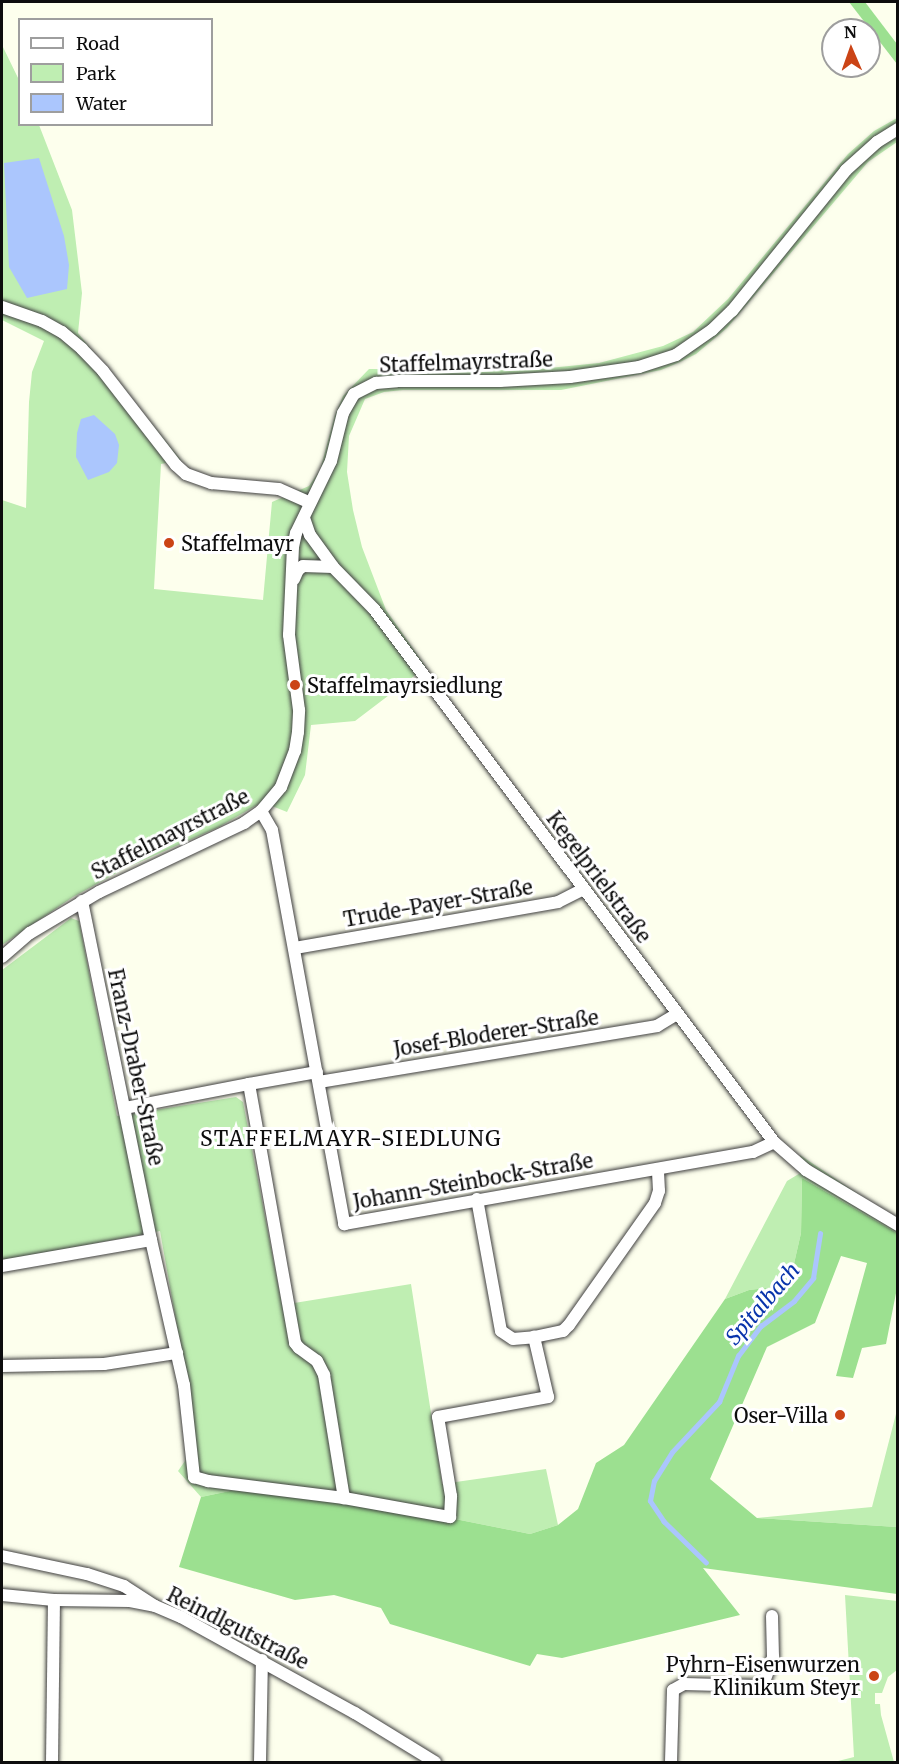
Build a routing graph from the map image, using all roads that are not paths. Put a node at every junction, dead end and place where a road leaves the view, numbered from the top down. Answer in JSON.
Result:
{"nodes":[{"id":1,"x":897,"y":129,"type":"edge"},
{"id":2,"x":2,"y":307,"type":"edge"},
{"id":3,"x":310,"y":503,"type":"junction"},
{"id":4,"x":304,"y":518,"type":"junction"},
{"id":5,"x":333,"y":567,"type":"junction"},
{"id":6,"x":293,"y":582,"type":"junction"},
{"id":7,"x":261,"y":811,"type":"junction"},
{"id":8,"x":584,"y":889,"type":"junction"},
{"id":9,"x":82,"y":901,"type":"junction"},
{"id":10,"x":295,"y":948,"type":"junction"},
{"id":11,"x":2,"y":957,"type":"edge"},
{"id":12,"x":677,"y":1014,"type":"junction"},
{"id":13,"x":318,"y":1077,"type":"junction"},
{"id":14,"x":249,"y":1084,"type":"junction"},
{"id":15,"x":125,"y":1108,"type":"junction"},
{"id":16,"x":774,"y":1142,"type":"junction"},
{"id":17,"x":658,"y":1169,"type":"junction"},
{"id":18,"x":477,"y":1199,"type":"junction"},
{"id":19,"x":897,"y":1225,"type":"edge"},
{"id":20,"x":151,"y":1240,"type":"junction"},
{"id":21,"x":2,"y":1266,"type":"edge"},
{"id":22,"x":534,"y":1337,"type":"junction"},
{"id":23,"x":177,"y":1353,"type":"junction"},
{"id":24,"x":2,"y":1366,"type":"edge"},
{"id":25,"x":344,"y":1498,"type":"junction"},
{"id":26,"x":2,"y":1556,"type":"edge"},
{"id":27,"x":2,"y":1594,"type":"edge"},
{"id":28,"x":54,"y":1600,"type":"junction"},
{"id":29,"x":155,"y":1606,"type":"junction"},
{"id":30,"x":772,"y":1617,"type":"dead end"},
{"id":31,"x":262,"y":1660,"type":"junction"},
{"id":32,"x":52,"y":1762,"type":"edge"},
{"id":33,"x":260,"y":1762,"type":"edge"},
{"id":34,"x":435,"y":1762,"type":"edge"},
{"id":35,"x":671,"y":1762,"type":"edge"}],
"edges":[{"from":1,"to":3,"type":"street","name":"Staffelmayrstraße"},
{"from":2,"to":3,"type":"street"},
{"from":3,"to":4,"type":"street","name":"Staffelmayrstraße"},
{"from":4,"to":5,"type":"street","name":"Kegelprielstraße"},
{"from":4,"to":6,"type":"street","name":"Staffelmayrstraße"},
{"from":5,"to":6,"type":"street"},
{"from":5,"to":8,"type":"street","name":"Kegelprielstraße"},
{"from":6,"to":7,"type":"street","name":"Staffelmayrstraße"},
{"from":7,"to":9,"type":"street","name":"Staffelmayrstraße"},
{"from":7,"to":10,"type":"street","name":"Johann-Steinbock-Straße"},
{"from":8,"to":10,"type":"street","name":"Trude-Payer-Straße"},
{"from":8,"to":12,"type":"street","name":"Kegelprielstraße"},
{"from":9,"to":11,"type":"street","name":"Staffelmayrstraße"},
{"from":9,"to":15,"type":"street","name":"Franz-Draber-Straße"},
{"from":10,"to":13,"type":"street","name":"Johann-Steinbock-Straße"},
{"from":12,"to":13,"type":"street","name":"Josef-Bloderer-Straße"},
{"from":12,"to":16,"type":"street","name":"Kegelprielstraße"},
{"from":13,"to":14,"type":"street","name":"Josef-Bloderer-Straße"},
{"from":13,"to":18,"type":"street","name":"Johann-Steinbock-Straße"},
{"from":14,"to":15,"type":"street","name":"Josef-Bloderer-Straße"},
{"from":14,"to":25,"type":"street"},
{"from":15,"to":20,"type":"street","name":"Franz-Draber-Straße"},
{"from":16,"to":17,"type":"street","name":"Johann-Steinbock-Straße"},
{"from":16,"to":19,"type":"street","name":"Kegelprielstraße"},
{"from":17,"to":18,"type":"street","name":"Johann-Steinbock-Straße"},
{"from":17,"to":22,"type":"street"},
{"from":18,"to":22,"type":"street"},
{"from":20,"to":21,"type":"street"},
{"from":20,"to":23,"type":"street","name":"Franz-Draber-Straße"},
{"from":22,"to":25,"type":"street"},
{"from":23,"to":24,"type":"street"},
{"from":23,"to":25,"type":"street","name":"Franz-Draber-Straße"},
{"from":26,"to":29,"type":"street"},
{"from":27,"to":28,"type":"street","name":"Reindlgutstraße"},
{"from":28,"to":29,"type":"street","name":"Reindlgutstraße"},
{"from":28,"to":32,"type":"street"},
{"from":29,"to":31,"type":"street","name":"Reindlgutstraße"},
{"from":30,"to":35,"type":"street"},
{"from":31,"to":33,"type":"street"},
{"from":31,"to":34,"type":"street","name":"Reindlgutstraße"}]}
